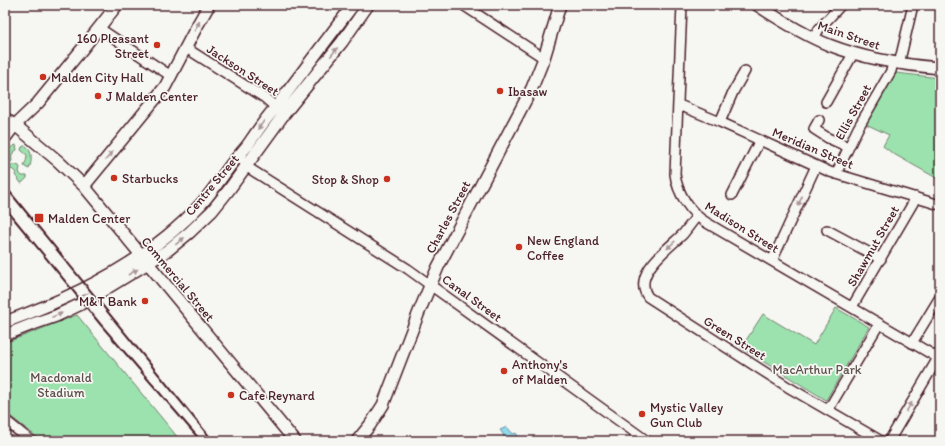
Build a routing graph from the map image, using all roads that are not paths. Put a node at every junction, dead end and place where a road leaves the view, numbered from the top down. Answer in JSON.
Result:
{"nodes":[{"id":1,"x":118,"y":5,"type":"edge"},
{"id":2,"x":209,"y":5,"type":"edge"},
{"id":3,"x":353,"y":5,"type":"edge"},
{"id":4,"x":368,"y":5,"type":"edge"},
{"id":5,"x":463,"y":5,"type":"edge"},
{"id":6,"x":560,"y":5,"type":"edge"},
{"id":7,"x":682,"y":5,"type":"edge"},
{"id":8,"x":757,"y":5,"type":"edge"},
{"id":9,"x":841,"y":5,"type":"edge"},
{"id":10,"x":912,"y":5,"type":"edge"},
{"id":11,"x":100,"y":28,"type":"junction"},
{"id":12,"x":814,"y":38,"type":"junction"},
{"id":13,"x":186,"y":48,"type":"junction"},
{"id":14,"x":853,"y":54,"type":"junction"},
{"id":15,"x":544,"y":58,"type":"junction"},
{"id":16,"x":896,"y":64,"type":"junction"},
{"id":17,"x":940,"y":68,"type":"edge"},
{"id":18,"x":745,"y":72,"type":"dead end"},
{"id":19,"x":171,"y":76,"type":"junction"},
{"id":20,"x":826,"y":102,"type":"dead end"},
{"id":21,"x":679,"y":105,"type":"junction"},
{"id":22,"x":280,"y":111,"type":"junction"},
{"id":23,"x":5,"y":117,"type":"edge"},
{"id":24,"x":819,"y":120,"type":"dead end"},
{"id":25,"x":720,"y":122,"type":"junction"},
{"id":26,"x":15,"y":125,"type":"junction"},
{"id":27,"x":5,"y":138,"type":"edge"},
{"id":28,"x":760,"y":140,"type":"junction"},
{"id":29,"x":848,"y":147,"type":"junction"},
{"id":30,"x":240,"y":154,"type":"junction"},
{"id":31,"x":816,"y":166,"type":"junction"},
{"id":32,"x":246,"y":167,"type":"junction"},
{"id":33,"x":836,"y":174,"type":"junction"},
{"id":34,"x":84,"y":186,"type":"junction"},
{"id":35,"x":732,"y":195,"type":"dead end"},
{"id":36,"x":915,"y":197,"type":"junction"},
{"id":37,"x":940,"y":205,"type":"edge"},
{"id":38,"x":697,"y":216,"type":"junction"},
{"id":39,"x":827,"y":230,"type":"dead end"},
{"id":40,"x":141,"y":254,"type":"junction"},
{"id":41,"x":880,"y":259,"type":"junction"},
{"id":42,"x":772,"y":262,"type":"junction"},
{"id":43,"x":148,"y":263,"type":"junction"},
{"id":44,"x":430,"y":284,"type":"junction"},
{"id":45,"x":940,"y":296,"type":"edge"},
{"id":46,"x":852,"y":307,"type":"junction"},
{"id":47,"x":5,"y":322,"type":"edge"},
{"id":48,"x":880,"y":324,"type":"junction"},
{"id":49,"x":5,"y":335,"type":"edge"},
{"id":50,"x":912,"y":343,"type":"junction"},
{"id":51,"x":939,"y":358,"type":"edge"},
{"id":52,"x":828,"y":410,"type":"junction"},
{"id":53,"x":5,"y":420,"type":"edge"},
{"id":54,"x":31,"y":441,"type":"edge"},
{"id":55,"x":295,"y":441,"type":"edge"},
{"id":56,"x":357,"y":441,"type":"edge"},
{"id":57,"x":647,"y":441,"type":"edge"},
{"id":58,"x":881,"y":441,"type":"edge"},
{"id":59,"x":889,"y":441,"type":"edge"}],
"edges":[{"from":1,"to":11,"type":"main road"},
{"from":13,"to":2,"type":"main road","one_way":true},
{"from":3,"to":22,"type":"main road","name":"Centre Street"},
{"from":22,"to":4,"type":"main road","name":"Centre Street","one_way":true},
{"from":5,"to":15,"type":"street"},
{"from":6,"to":15,"type":"main road","name":"Charles Street"},
{"from":7,"to":21,"type":"street","name":"Madison Street"},
{"from":8,"to":12,"type":"main road","name":"Main Street"},
{"from":9,"to":12,"type":"street"},
{"from":10,"to":16,"type":"street","name":"Ellis Street"},
{"from":11,"to":19,"type":"street"},
{"from":11,"to":26,"type":"main road"},
{"from":12,"to":14,"type":"main road","name":"Main Street"},
{"from":13,"to":19,"type":"main road"},
{"from":13,"to":22,"type":"street","name":"Jackson Street"},
{"from":14,"to":16,"type":"main road","name":"Main Street"},
{"from":14,"to":20,"type":"street"},
{"from":15,"to":44,"type":"main road","name":"Charles Street"},
{"from":16,"to":17,"type":"main road","name":"Main Street"},
{"from":16,"to":29,"type":"street","name":"Ellis Street"},
{"from":18,"to":25,"type":"street"},
{"from":34,"to":19,"type":"main road","one_way":true},
{"from":21,"to":25,"type":"street","name":"Meridian Street"},
{"from":21,"to":38,"type":"street","name":"Madison Street"},
{"from":22,"to":30,"type":"main road","name":"Centre Street","one_way":true},
{"from":22,"to":32,"type":"main road","name":"Centre Street"},
{"from":23,"to":26,"type":"street"},
{"from":24,"to":29,"type":"street"},
{"from":25,"to":28,"type":"street","name":"Meridian Street"},
{"from":26,"to":27,"type":"main road"},
{"from":26,"to":34,"type":"main road","name":"Commercial Street"},
{"from":28,"to":31,"type":"street","name":"Meridian Street"},
{"from":28,"to":35,"type":"street"},
{"from":29,"to":33,"type":"street","name":"Ellis Street"},
{"from":30,"to":32,"type":"street"},
{"from":30,"to":40,"type":"main road","name":"Centre Street"},
{"from":31,"to":33,"type":"street","name":"Meridian Street"},
{"from":31,"to":42,"type":"street","one_way":true},
{"from":43,"to":32,"type":"main road","name":"Centre Street","one_way":true},
{"from":32,"to":44,"type":"street","name":"Canal Street"},
{"from":33,"to":36,"type":"street","name":"Meridian Street"},
{"from":34,"to":40,"type":"main road","name":"Commercial Street"},
{"from":36,"to":37,"type":"street","name":"Meridian Street"},
{"from":36,"to":41,"type":"street","name":"Shawmut Street"},
{"from":38,"to":42,"type":"street","name":"Madison Street"},
{"from":38,"to":52,"type":"street","name":"Green Street","one_way":true},
{"from":39,"to":41,"type":"street"},
{"from":40,"to":43,"type":"main road","name":"Commercial Street"},
{"from":40,"to":47,"type":"main road","name":"Centre Street"},
{"from":41,"to":46,"type":"street","name":"Shawmut Street"},
{"from":42,"to":46,"type":"street","name":"Madison Street"},
{"from":49,"to":43,"type":"main road","name":"Centre Street","one_way":true},
{"from":43,"to":55,"type":"main road","name":"Commercial Street"},
{"from":44,"to":56,"type":"main road","name":"Charles Street"},
{"from":44,"to":57,"type":"street","name":"Canal Street"},
{"from":45,"to":50,"type":"street"},
{"from":46,"to":48,"type":"street","name":"Madison Street"},
{"from":48,"to":50,"type":"street","name":"Madison Street"},
{"from":48,"to":52,"type":"street"},
{"from":50,"to":51,"type":"street","name":"Madison Street"},
{"from":59,"to":51,"type":"street","one_way":true},
{"from":52,"to":58,"type":"street","name":"Green Street"},
{"from":53,"to":54,"type":"street"}]}
